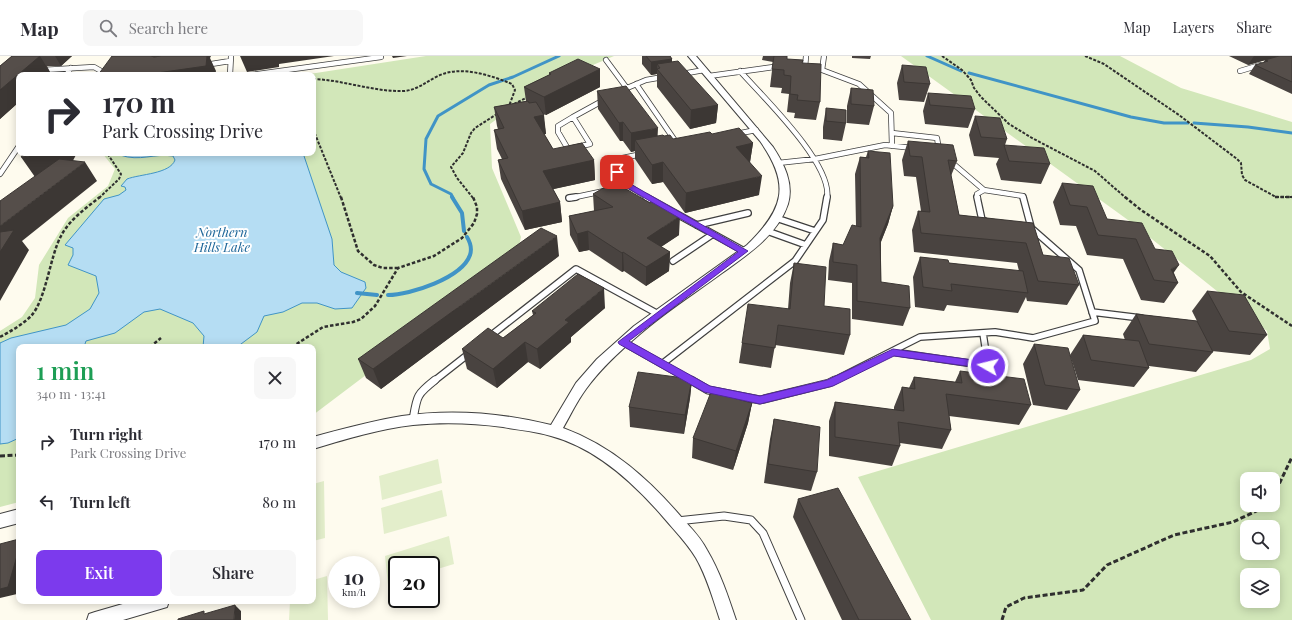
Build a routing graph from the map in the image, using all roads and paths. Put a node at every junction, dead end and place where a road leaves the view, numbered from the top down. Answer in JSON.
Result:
{"nodes":[{"id":1,"x":231,"y":56,"type":"edge"},
{"id":2,"x":380,"y":56,"type":"edge"},
{"id":3,"x":692,"y":56,"type":"edge"},
{"id":4,"x":806,"y":56,"type":"edge"},
{"id":5,"x":824,"y":56,"type":"edge"},
{"id":6,"x":942,"y":56,"type":"edge"},
{"id":7,"x":1085,"y":56,"type":"edge"},
{"id":8,"x":606,"y":60,"type":"dead end"},
{"id":9,"x":230,"y":62,"type":"junction"},
{"id":10,"x":1267,"y":63,"type":"edge"},
{"id":11,"x":200,"y":66,"type":"edge"},
{"id":12,"x":783,"y":66,"type":"edge"},
{"id":13,"x":71,"y":68,"type":"junction"},
{"id":14,"x":798,"y":68,"type":"edge"},
{"id":15,"x":805,"y":68,"type":"junction"},
{"id":16,"x":33,"y":70,"type":"edge"},
{"id":17,"x":822,"y":70,"type":"junction"},
{"id":18,"x":740,"y":71,"type":"junction"},
{"id":19,"x":1240,"y":71,"type":"dead end"},
{"id":20,"x":68,"y":72,"type":"edge"},
{"id":21,"x":100,"y":72,"type":"edge"},
{"id":22,"x":230,"y":72,"type":"edge"},
{"id":23,"x":272,"y":72,"type":"edge"},
{"id":24,"x":707,"y":73,"type":"junction"},
{"id":25,"x":675,"y":75,"type":"edge"},
{"id":26,"x":668,"y":76,"type":"edge"},
{"id":27,"x":316,"y":79,"type":"edge"},
{"id":28,"x":636,"y":84,"type":"junction"},
{"id":29,"x":626,"y":87,"type":"junction"},
{"id":30,"x":613,"y":95,"type":"edge"},
{"id":31,"x":529,"y":96,"type":"edge"},
{"id":32,"x":606,"y":98,"type":"edge"},
{"id":33,"x":510,"y":105,"type":"junction"},
{"id":34,"x":506,"y":109,"type":"edge"},
{"id":35,"x":499,"y":113,"type":"edge"},
{"id":36,"x":573,"y":117,"type":"junction"},
{"id":37,"x":756,"y":130,"type":"junction"},
{"id":38,"x":892,"y":133,"type":"junction"},
{"id":39,"x":733,"y":135,"type":"edge"},
{"id":40,"x":316,"y":136,"type":"edge"},
{"id":41,"x":687,"y":144,"type":"edge"},
{"id":42,"x":679,"y":146,"type":"junction"},
{"id":43,"x":892,"y":146,"type":"junction"},
{"id":44,"x":672,"y":147,"type":"edge"},
{"id":45,"x":916,"y":148,"type":"edge"},
{"id":46,"x":16,"y":150,"type":"edge"},
{"id":47,"x":931,"y":150,"type":"edge"},
{"id":48,"x":939,"y":151,"type":"junction"},
{"id":49,"x":651,"y":152,"type":"edge"},
{"id":50,"x":109,"y":156,"type":"edge"},
{"id":51,"x":815,"y":159,"type":"junction"},
{"id":52,"x":778,"y":163,"type":"junction"},
{"id":53,"x":1,"y":173,"type":"edge"},
{"id":54,"x":626,"y":184,"type":"junction"},
{"id":55,"x":619,"y":187,"type":"edge"},
{"id":56,"x":612,"y":189,"type":"edge"},
{"id":57,"x":984,"y":190,"type":"junction"},
{"id":58,"x":569,"y":198,"type":"dead end"},
{"id":59,"x":1292,"y":198,"type":"edge"},
{"id":60,"x":748,"y":213,"type":"dead end"},
{"id":61,"x":776,"y":218,"type":"junction"},
{"id":62,"x":989,"y":221,"type":"edge"},
{"id":63,"x":697,"y":225,"type":"junction"},
{"id":64,"x":1024,"y":226,"type":"edge"},
{"id":65,"x":1031,"y":227,"type":"junction"},
{"id":66,"x":767,"y":231,"type":"junction"},
{"id":67,"x":815,"y":231,"type":"junction"},
{"id":68,"x":713,"y":234,"type":"junction"},
{"id":69,"x":806,"y":245,"type":"junction"},
{"id":70,"x":744,"y":251,"type":"junction"},
{"id":71,"x":673,"y":261,"type":"dead end"},
{"id":72,"x":398,"y":268,"type":"junction"},
{"id":73,"x":1092,"y":312,"type":"junction"},
{"id":74,"x":658,"y":314,"type":"junction"},
{"id":75,"x":1146,"y":318,"type":"edge"},
{"id":76,"x":1292,"y":326,"type":"edge"},
{"id":77,"x":982,"y":333,"type":"junction"},
{"id":78,"x":0,"y":337,"type":"edge"},
{"id":79,"x":161,"y":338,"type":"dead end"},
{"id":80,"x":623,"y":342,"type":"junction"},
{"id":81,"x":482,"y":343,"type":"edge"},
{"id":82,"x":154,"y":344,"type":"edge"},
{"id":83,"x":296,"y":344,"type":"edge"},
{"id":84,"x":476,"y":348,"type":"edge"},
{"id":85,"x":893,"y":352,"type":"junction"},
{"id":86,"x":662,"y":364,"type":"junction"},
{"id":87,"x":413,"y":420,"type":"junction"},
{"id":88,"x":554,"y":431,"type":"junction"},
{"id":89,"x":316,"y":442,"type":"edge"},
{"id":90,"x":16,"y":455,"type":"edge"},
{"id":91,"x":0,"y":456,"type":"edge"},
{"id":92,"x":1292,"y":458,"type":"edge"},
{"id":93,"x":1280,"y":483,"type":"edge"},
{"id":94,"x":1254,"y":512,"type":"edge"},
{"id":95,"x":16,"y":517,"type":"edge"},
{"id":96,"x":0,"y":521,"type":"edge"},
{"id":97,"x":676,"y":521,"type":"junction"},
{"id":98,"x":151,"y":604,"type":"edge"},
{"id":99,"x":95,"y":620,"type":"edge"},
{"id":100,"x":728,"y":620,"type":"edge"},
{"id":101,"x":801,"y":620,"type":"edge"},
{"id":102,"x":1002,"y":620,"type":"edge"}],
"edges":[{"from":1,"to":9,"type":"lane"},
{"from":2,"to":23,"type":"lane"},
{"from":3,"to":24,"type":"street"},
{"from":4,"to":15,"type":"lane"},
{"from":5,"to":17,"type":"lane"},
{"from":6,"to":76,"type":"path"},
{"from":7,"to":59,"type":"path"},
{"from":8,"to":29,"type":"lane"},
{"from":9,"to":11,"type":"lane"},
{"from":9,"to":22,"type":"lane"},
{"from":10,"to":19,"type":"lane"},
{"from":12,"to":18,"type":"lane"},
{"from":13,"to":16,"type":"lane"},
{"from":13,"to":20,"type":"lane"},
{"from":13,"to":21,"type":"lane"},
{"from":14,"to":15,"type":"lane"},
{"from":15,"to":17,"type":"lane"},
{"from":17,"to":38,"type":"lane"},
{"from":18,"to":24,"type":"lane"},
{"from":18,"to":51,"type":"lane"},
{"from":24,"to":25,"type":"lane"},
{"from":24,"to":37,"type":"street"},
{"from":26,"to":28,"type":"lane"},
{"from":27,"to":33,"type":"path"},
{"from":28,"to":29,"type":"lane"},
{"from":28,"to":42,"type":"lane"},
{"from":29,"to":30,"type":"lane"},
{"from":31,"to":33,"type":"path"},
{"from":32,"to":36,"type":"lane"},
{"from":33,"to":34,"type":"path"},
{"from":35,"to":72,"type":"path"},
{"from":36,"to":36,"type":"lane"},
{"from":37,"to":39,"type":"lane"},
{"from":37,"to":52,"type":"street"},
{"from":38,"to":43,"type":"lane"},
{"from":38,"to":48,"type":"lane"},
{"from":40,"to":72,"type":"path"},
{"from":41,"to":42,"type":"lane"},
{"from":42,"to":44,"type":"lane"},
{"from":43,"to":45,"type":"lane"},
{"from":43,"to":51,"type":"lane"},
{"from":46,"to":53,"type":"lane"},
{"from":47,"to":48,"type":"lane"},
{"from":48,"to":57,"type":"lane"},
{"from":49,"to":54,"type":"lane"},
{"from":50,"to":78,"type":"path"},
{"from":51,"to":52,"type":"lane"},
{"from":51,"to":67,"type":"lane"},
{"from":52,"to":61,"type":"street"},
{"from":54,"to":55,"type":"lane"},
{"from":54,"to":63,"type":"lane"},
{"from":56,"to":58,"type":"lane"},
{"from":57,"to":62,"type":"lane"},
{"from":57,"to":65,"type":"lane"},
{"from":60,"to":63,"type":"lane"},
{"from":61,"to":66,"type":"street"},
{"from":61,"to":67,"type":"lane"},
{"from":63,"to":68,"type":"lane"},
{"from":64,"to":65,"type":"lane"},
{"from":65,"to":73,"type":"lane"},
{"from":66,"to":69,"type":"lane"},
{"from":66,"to":70,"type":"street"},
{"from":67,"to":69,"type":"lane"},
{"from":68,"to":70,"type":"lane"},
{"from":68,"to":71,"type":"lane"},
{"from":69,"to":86,"type":"lane"},
{"from":70,"to":74,"type":"street"},
{"from":72,"to":83,"type":"path"},
{"from":73,"to":75,"type":"lane"},
{"from":73,"to":77,"type":"lane"},
{"from":74,"to":80,"type":"street"},
{"from":74,"to":81,"type":"lane"},
{"from":77,"to":85,"type":"lane"},
{"from":77,"to":85,"type":"lane"},
{"from":79,"to":82,"type":"path"},
{"from":80,"to":86,"type":"lane"},
{"from":80,"to":88,"type":"street"},
{"from":84,"to":87,"type":"lane"},
{"from":85,"to":86,"type":"lane"},
{"from":87,"to":88,"type":"street"},
{"from":87,"to":89,"type":"street"},
{"from":88,"to":97,"type":"street"},
{"from":90,"to":91,"type":"path"},
{"from":92,"to":93,"type":"path"},
{"from":94,"to":102,"type":"path"},
{"from":95,"to":96,"type":"street"},
{"from":97,"to":100,"type":"street"},
{"from":97,"to":101,"type":"lane"},
{"from":98,"to":99,"type":"street"}]}
